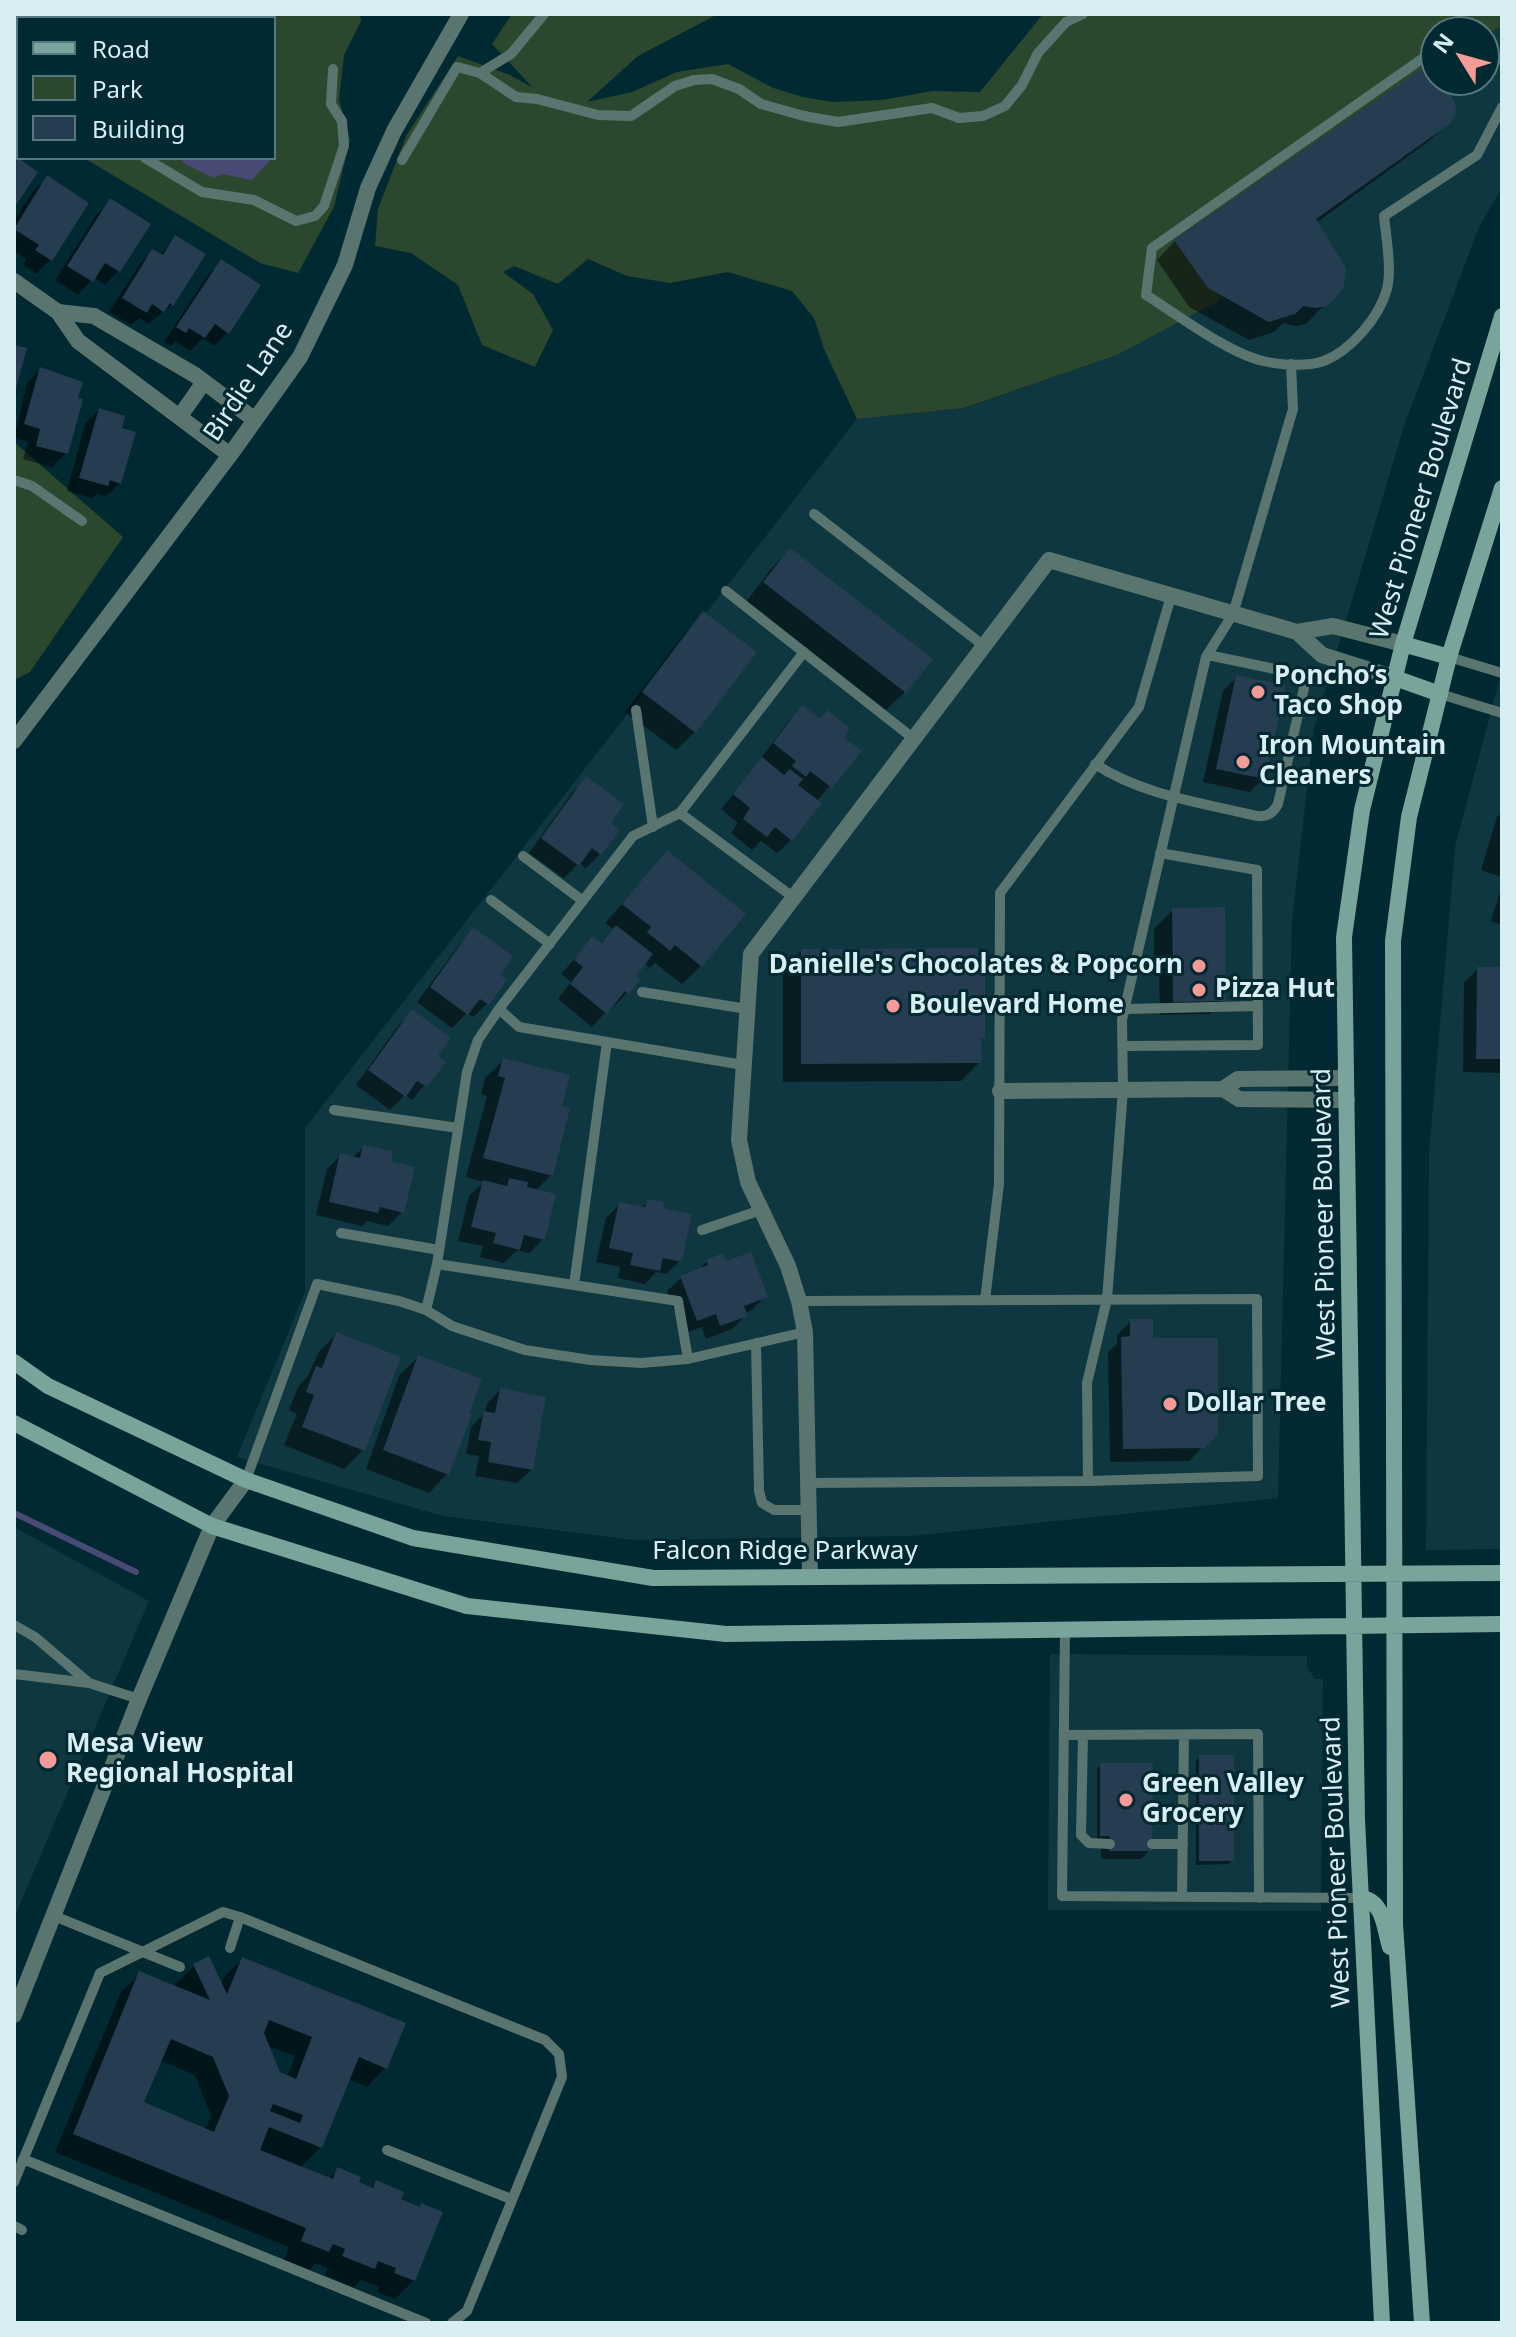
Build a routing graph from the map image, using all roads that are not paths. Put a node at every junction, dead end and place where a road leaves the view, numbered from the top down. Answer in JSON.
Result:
{"nodes":[{"id":1,"x":461,"y":14,"type":"edge"},
{"id":2,"x":544,"y":14,"type":"edge"},
{"id":3,"x":1083,"y":14,"type":"edge"},
{"id":4,"x":1420,"y":60,"type":"edge"},
{"id":5,"x":333,"y":69,"type":"dead end"},
{"id":6,"x":480,"y":73,"type":"junction"},
{"id":7,"x":1502,"y":107,"type":"edge"},
{"id":8,"x":148,"y":160,"type":"edge"},
{"id":9,"x":402,"y":160,"type":"dead end"},
{"id":10,"x":14,"y":281,"type":"edge"},
{"id":11,"x":58,"y":312,"type":"junction"},
{"id":12,"x":1502,"y":316,"type":"edge"},
{"id":13,"x":1291,"y":364,"type":"junction"},
{"id":14,"x":204,"y":382,"type":"junction"},
{"id":15,"x":180,"y":416,"type":"junction"},
{"id":16,"x":255,"y":420,"type":"junction"},
{"id":17,"x":230,"y":455,"type":"junction"},
{"id":18,"x":14,"y":480,"type":"edge"},
{"id":19,"x":1502,"y":488,"type":"edge"},
{"id":20,"x":814,"y":514,"type":"dead end"},
{"id":21,"x":82,"y":521,"type":"dead end"},
{"id":22,"x":726,"y":591,"type":"dead end"},
{"id":23,"x":1171,"y":596,"type":"junction"},
{"id":24,"x":1233,"y":614,"type":"junction"},
{"id":25,"x":1297,"y":632,"type":"junction"},
{"id":26,"x":1403,"y":644,"type":"junction"},
{"id":27,"x":984,"y":646,"type":"junction"},
{"id":28,"x":804,"y":652,"type":"junction"},
{"id":29,"x":1208,"y":655,"type":"junction"},
{"id":30,"x":1449,"y":657,"type":"junction"},
{"id":31,"x":1502,"y":673,"type":"edge"},
{"id":32,"x":1395,"y":678,"type":"junction"},
{"id":33,"x":1440,"y":694,"type":"junction"},
{"id":34,"x":636,"y":710,"type":"dead end"},
{"id":35,"x":1502,"y":713,"type":"edge"},
{"id":36,"x":914,"y":739,"type":"junction"},
{"id":37,"x":14,"y":741,"type":"edge"},
{"id":38,"x":1095,"y":764,"type":"junction"},
{"id":39,"x":1172,"y":796,"type":"junction"},
{"id":40,"x":680,"y":813,"type":"junction"},
{"id":41,"x":653,"y":827,"type":"junction"},
{"id":42,"x":1160,"y":853,"type":"junction"},
{"id":43,"x":523,"y":856,"type":"dead end"},
{"id":44,"x":793,"y":897,"type":"junction"},
{"id":45,"x":491,"y":900,"type":"dead end"},
{"id":46,"x":583,"y":901,"type":"junction"},
{"id":47,"x":550,"y":944,"type":"junction"},
{"id":48,"x":642,"y":992,"type":"dead end"},
{"id":49,"x":1258,"y":1006,"type":"junction"},
{"id":50,"x":499,"y":1009,"type":"junction"},
{"id":51,"x":747,"y":1009,"type":"junction"},
{"id":52,"x":1125,"y":1009,"type":"junction"},
{"id":53,"x":607,"y":1042,"type":"junction"},
{"id":54,"x":1123,"y":1046,"type":"junction"},
{"id":55,"x":743,"y":1065,"type":"junction"},
{"id":56,"x":1346,"y":1078,"type":"junction"},
{"id":57,"x":1223,"y":1089,"type":"junction"},
{"id":58,"x":1123,"y":1090,"type":"junction"},
{"id":59,"x":1000,"y":1091,"type":"junction"},
{"id":60,"x":1347,"y":1100,"type":"junction"},
{"id":61,"x":334,"y":1110,"type":"dead end"},
{"id":62,"x":458,"y":1128,"type":"junction"},
{"id":63,"x":761,"y":1210,"type":"junction"},
{"id":64,"x":702,"y":1230,"type":"dead end"},
{"id":65,"x":341,"y":1233,"type":"dead end"},
{"id":66,"x":439,"y":1250,"type":"junction"},
{"id":67,"x":437,"y":1264,"type":"junction"},
{"id":68,"x":574,"y":1285,"type":"junction"},
{"id":69,"x":1107,"y":1299,"type":"junction"},
{"id":70,"x":985,"y":1300,"type":"junction"},
{"id":71,"x":799,"y":1301,"type":"junction"},
{"id":72,"x":426,"y":1310,"type":"junction"},
{"id":73,"x":805,"y":1332,"type":"junction"},
{"id":74,"x":756,"y":1343,"type":"junction"},
{"id":75,"x":688,"y":1359,"type":"junction"},
{"id":76,"x":14,"y":1362,"type":"edge"},
{"id":77,"x":14,"y":1423,"type":"edge"},
{"id":78,"x":246,"y":1480,"type":"junction"},
{"id":79,"x":1088,"y":1481,"type":"junction"},
{"id":80,"x":808,"y":1483,"type":"junction"},
{"id":81,"x":809,"y":1510,"type":"junction"},
{"id":82,"x":212,"y":1526,"type":"junction"},
{"id":83,"x":1502,"y":1573,"type":"edge"},
{"id":84,"x":1393,"y":1574,"type":"junction"},
{"id":85,"x":1355,"y":1575,"type":"junction"},
{"id":86,"x":810,"y":1576,"type":"junction"},
{"id":87,"x":1394,"y":1624,"type":"junction"},
{"id":88,"x":1502,"y":1624,"type":"edge"},
{"id":89,"x":14,"y":1625,"type":"edge"},
{"id":90,"x":1356,"y":1625,"type":"junction"},
{"id":91,"x":1065,"y":1629,"type":"junction"},
{"id":92,"x":14,"y":1674,"type":"edge"},
{"id":93,"x":89,"y":1683,"type":"junction"},
{"id":94,"x":139,"y":1699,"type":"junction"},
{"id":95,"x":1064,"y":1735,"type":"junction"},
{"id":96,"x":1083,"y":1735,"type":"junction"},
{"id":97,"x":1184,"y":1735,"type":"junction"},
{"id":98,"x":1110,"y":1844,"type":"dead end"},
{"id":99,"x":1152,"y":1844,"type":"dead end"},
{"id":100,"x":1183,"y":1844,"type":"junction"},
{"id":101,"x":1182,"y":1897,"type":"junction"},
{"id":102,"x":1259,"y":1898,"type":"junction"},
{"id":103,"x":1361,"y":1898,"type":"junction"},
{"id":104,"x":54,"y":1916,"type":"junction"},
{"id":105,"x":240,"y":1917,"type":"junction"},
{"id":106,"x":230,"y":1948,"type":"dead end"},
{"id":107,"x":141,"y":1952,"type":"junction"},
{"id":108,"x":180,"y":1967,"type":"dead end"},
{"id":109,"x":1399,"y":1975,"type":"junction"},
{"id":110,"x":14,"y":2015,"type":"edge"},
{"id":111,"x":387,"y":2150,"type":"dead end"},
{"id":112,"x":23,"y":2159,"type":"junction"},
{"id":113,"x":14,"y":2182,"type":"edge"},
{"id":114,"x":511,"y":2199,"type":"junction"},
{"id":115,"x":426,"y":2323,"type":"edge"},
{"id":116,"x":452,"y":2323,"type":"edge"},
{"id":117,"x":1382,"y":2323,"type":"edge"},
{"id":118,"x":1422,"y":2323,"type":"edge"}],
"edges":[{"from":1,"to":16,"type":"street","name":"Birdie Lane"},
{"from":2,"to":6,"type":"lane"},
{"from":3,"to":6,"type":"lane"},
{"from":4,"to":13,"type":"lane"},
{"from":5,"to":8,"type":"lane"},
{"from":6,"to":9,"type":"lane"},
{"from":7,"to":13,"type":"lane"},
{"from":10,"to":11,"type":"street"},
{"from":11,"to":14,"type":"street"},
{"from":11,"to":15,"type":"street"},
{"from":12,"to":26,"type":"main road","name":"West Pioneer Boulevard"},
{"from":13,"to":24,"type":"lane"},
{"from":14,"to":15,"type":"street"},
{"from":14,"to":16,"type":"street"},
{"from":15,"to":17,"type":"street"},
{"from":16,"to":17,"type":"street","name":"Birdie Lane"},
{"from":17,"to":37,"type":"street","name":"Birdie Lane"},
{"from":18,"to":21,"type":"lane"},
{"from":19,"to":30,"type":"main road"},
{"from":20,"to":27,"type":"lane"},
{"from":22,"to":28,"type":"lane"},
{"from":23,"to":24,"type":"street"},
{"from":23,"to":27,"type":"street"},
{"from":23,"to":38,"type":"lane"},
{"from":24,"to":25,"type":"street"},
{"from":24,"to":29,"type":"lane"},
{"from":25,"to":26,"type":"street"},
{"from":25,"to":32,"type":"street"},
{"from":26,"to":30,"type":"main road"},
{"from":26,"to":32,"type":"main road","name":"West Pioneer Boulevard"},
{"from":27,"to":36,"type":"street"},
{"from":28,"to":36,"type":"lane"},
{"from":28,"to":40,"type":"lane"},
{"from":29,"to":39,"type":"lane"},
{"from":29,"to":39,"type":"lane"},
{"from":30,"to":31,"type":"lane"},
{"from":30,"to":33,"type":"main road"},
{"from":32,"to":33,"type":"main road"},
{"from":32,"to":56,"type":"main road","name":"West Pioneer Boulevard"},
{"from":33,"to":35,"type":"lane"},
{"from":33,"to":84,"type":"main road"},
{"from":34,"to":41,"type":"lane"},
{"from":36,"to":44,"type":"street"},
{"from":38,"to":39,"type":"lane"},
{"from":38,"to":59,"type":"lane"},
{"from":39,"to":42,"type":"lane"},
{"from":40,"to":41,"type":"lane"},
{"from":40,"to":44,"type":"lane"},
{"from":41,"to":46,"type":"lane"},
{"from":42,"to":49,"type":"lane"},
{"from":42,"to":52,"type":"lane"},
{"from":43,"to":46,"type":"lane"},
{"from":44,"to":51,"type":"street"},
{"from":45,"to":47,"type":"lane"},
{"from":46,"to":47,"type":"lane"},
{"from":47,"to":50,"type":"lane"},
{"from":48,"to":51,"type":"lane"},
{"from":49,"to":52,"type":"lane"},
{"from":49,"to":54,"type":"lane"},
{"from":50,"to":53,"type":"lane"},
{"from":50,"to":62,"type":"lane"},
{"from":51,"to":55,"type":"street"},
{"from":52,"to":54,"type":"lane"},
{"from":53,"to":55,"type":"lane"},
{"from":53,"to":68,"type":"lane"},
{"from":54,"to":58,"type":"lane"},
{"from":55,"to":63,"type":"street"},
{"from":56,"to":57,"type":"street"},
{"from":56,"to":60,"type":"main road","name":"West Pioneer Boulevard"},
{"from":57,"to":58,"type":"street"},
{"from":57,"to":60,"type":"street"},
{"from":58,"to":59,"type":"street"},
{"from":58,"to":69,"type":"lane"},
{"from":59,"to":70,"type":"lane"},
{"from":60,"to":85,"type":"main road","name":"West Pioneer Boulevard"},
{"from":61,"to":62,"type":"lane"},
{"from":62,"to":66,"type":"lane"},
{"from":63,"to":64,"type":"lane"},
{"from":63,"to":71,"type":"street"},
{"from":65,"to":66,"type":"lane"},
{"from":66,"to":67,"type":"lane"},
{"from":67,"to":68,"type":"lane"},
{"from":67,"to":72,"type":"lane"},
{"from":68,"to":75,"type":"lane"},
{"from":69,"to":70,"type":"lane"},
{"from":69,"to":79,"type":"lane"},
{"from":69,"to":79,"type":"lane"},
{"from":70,"to":71,"type":"lane"},
{"from":71,"to":73,"type":"street"},
{"from":72,"to":75,"type":"lane"},
{"from":72,"to":78,"type":"lane"},
{"from":73,"to":74,"type":"lane"},
{"from":73,"to":80,"type":"street"},
{"from":74,"to":75,"type":"lane"},
{"from":74,"to":81,"type":"lane"},
{"from":76,"to":78,"type":"main road","name":"Falcon Ridge Parkway"},
{"from":77,"to":82,"type":"main road"},
{"from":78,"to":82,"type":"street"},
{"from":78,"to":86,"type":"main road","name":"Falcon Ridge Parkway"},
{"from":79,"to":80,"type":"lane"},
{"from":80,"to":81,"type":"street"},
{"from":81,"to":86,"type":"street"},
{"from":82,"to":91,"type":"main road"},
{"from":82,"to":94,"type":"street"},
{"from":83,"to":84,"type":"main road","name":"Falcon Ridge Parkway"},
{"from":84,"to":85,"type":"main road","name":"Falcon Ridge Parkway"},
{"from":84,"to":87,"type":"main road"},
{"from":85,"to":86,"type":"main road","name":"Falcon Ridge Parkway"},
{"from":85,"to":90,"type":"main road","name":"West Pioneer Boulevard"},
{"from":87,"to":88,"type":"main road"},
{"from":87,"to":90,"type":"main road"},
{"from":87,"to":109,"type":"main road"},
{"from":89,"to":93,"type":"lane"},
{"from":90,"to":91,"type":"main road"},
{"from":90,"to":103,"type":"main road","name":"West Pioneer Boulevard"},
{"from":91,"to":95,"type":"lane"},
{"from":92,"to":93,"type":"lane"},
{"from":93,"to":94,"type":"lane"},
{"from":94,"to":104,"type":"street"},
{"from":95,"to":96,"type":"lane"},
{"from":95,"to":101,"type":"lane"},
{"from":96,"to":97,"type":"lane"},
{"from":96,"to":98,"type":"lane"},
{"from":97,"to":100,"type":"lane"},
{"from":97,"to":102,"type":"lane"},
{"from":99,"to":100,"type":"lane"},
{"from":100,"to":101,"type":"lane"},
{"from":101,"to":102,"type":"lane"},
{"from":102,"to":103,"type":"lane"},
{"from":103,"to":109,"type":"main road"},
{"from":103,"to":117,"type":"main road","name":"West Pioneer Boulevard"},
{"from":104,"to":107,"type":"lane"},
{"from":104,"to":110,"type":"street"},
{"from":105,"to":106,"type":"lane"},
{"from":105,"to":107,"type":"lane"},
{"from":105,"to":114,"type":"lane"},
{"from":107,"to":108,"type":"lane"},
{"from":107,"to":112,"type":"lane"},
{"from":109,"to":118,"type":"main road"},
{"from":111,"to":114,"type":"lane"},
{"from":112,"to":113,"type":"lane"},
{"from":112,"to":115,"type":"lane"},
{"from":114,"to":116,"type":"lane"}]}
